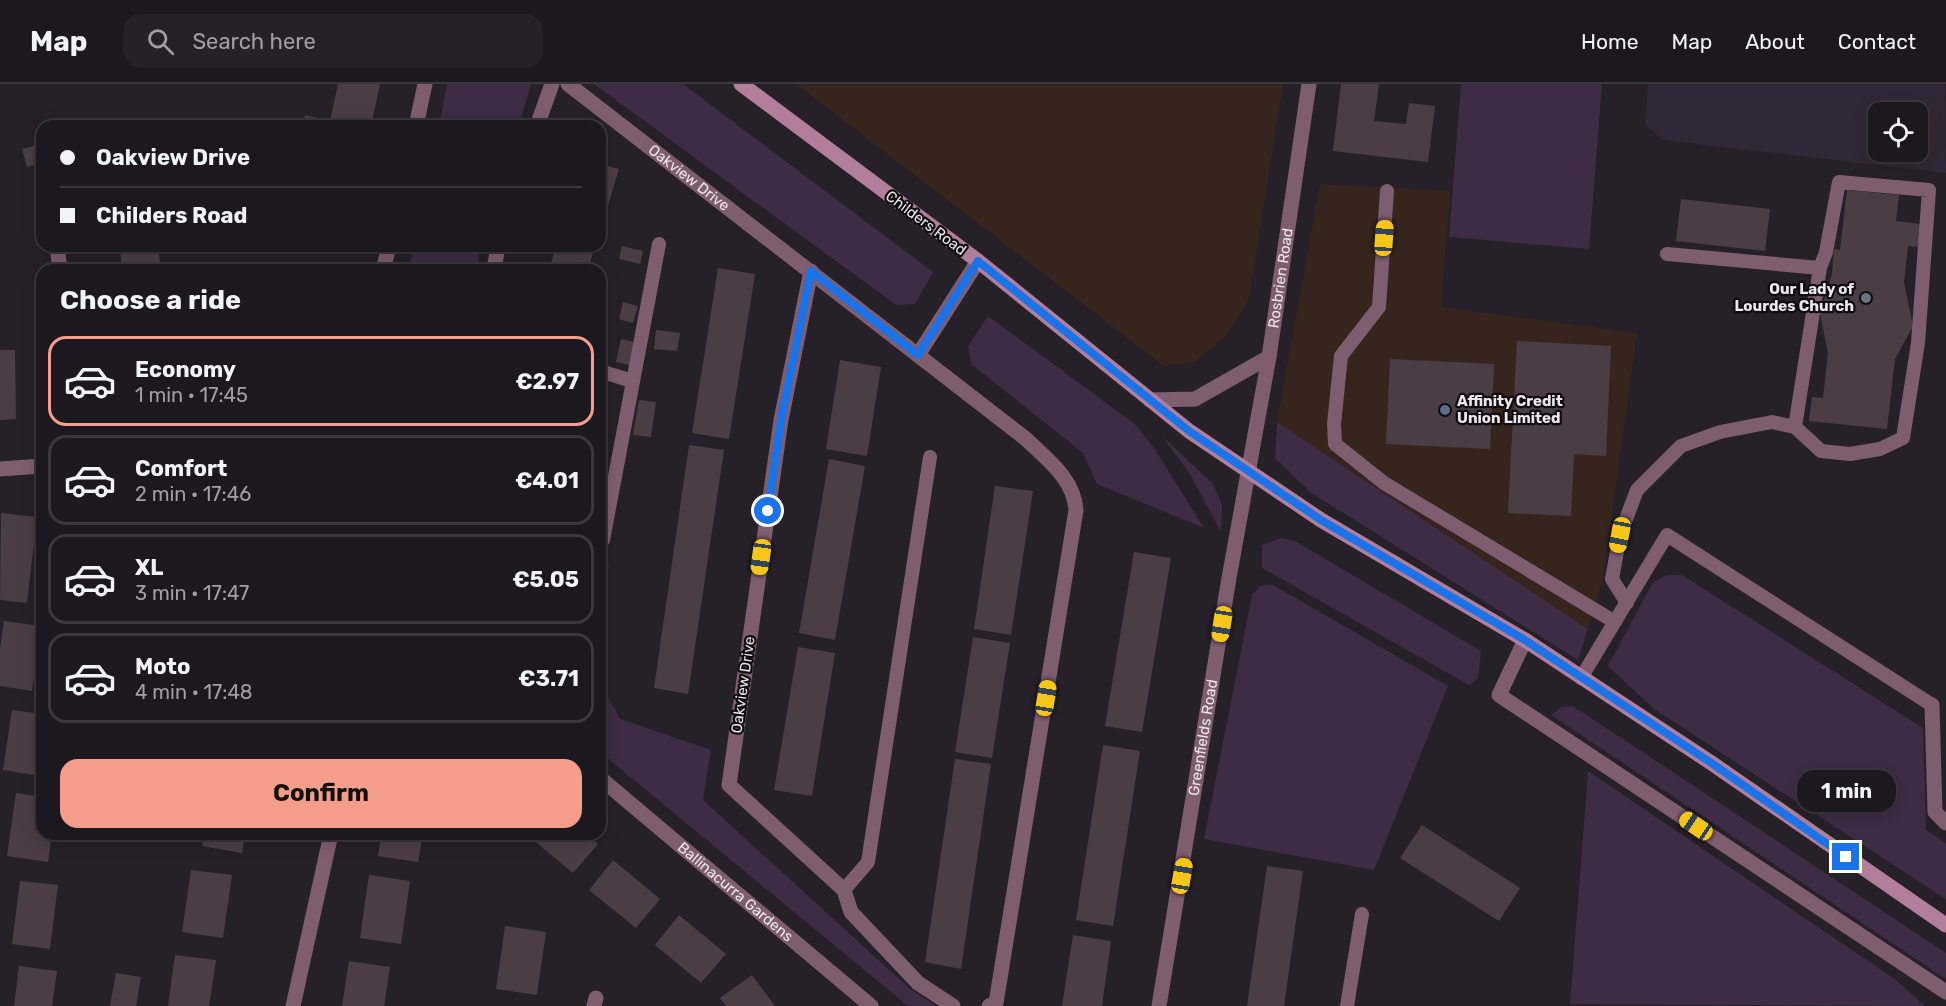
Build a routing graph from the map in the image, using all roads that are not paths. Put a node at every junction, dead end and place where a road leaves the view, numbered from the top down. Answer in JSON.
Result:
{"nodes":[{"id":1,"x":425,"y":84,"type":"edge"},
{"id":2,"x":552,"y":84,"type":"edge"},
{"id":3,"x":568,"y":84,"type":"edge"},
{"id":4,"x":741,"y":84,"type":"edge"},
{"id":5,"x":1309,"y":84,"type":"edge"},
{"id":6,"x":417,"y":120,"type":"edge"},
{"id":7,"x":539,"y":120,"type":"edge"},
{"id":8,"x":1387,"y":192,"type":"dead end"},
{"id":9,"x":659,"y":244,"type":"dead end"},
{"id":10,"x":1667,"y":255,"type":"dead end"},
{"id":11,"x":978,"y":261,"type":"junction"},
{"id":12,"x":1820,"y":268,"type":"junction"},
{"id":13,"x":811,"y":271,"type":"junction"},
{"id":14,"x":918,"y":355,"type":"junction"},
{"id":15,"x":1269,"y":357,"type":"junction"},
{"id":16,"x":606,"y":373,"type":"edge"},
{"id":17,"x":632,"y":381,"type":"junction"},
{"id":18,"x":1150,"y":400,"type":"junction"},
{"id":19,"x":1796,"y":427,"type":"junction"},
{"id":20,"x":930,"y":457,"type":"dead end"},
{"id":21,"x":36,"y":466,"type":"edge"},
{"id":22,"x":0,"y":469,"type":"edge"},
{"id":23,"x":1248,"y":471,"type":"junction"},
{"id":24,"x":606,"y":524,"type":"edge"},
{"id":25,"x":1627,"y":603,"type":"junction"},
{"id":26,"x":1615,"y":622,"type":"junction"},
{"id":27,"x":1525,"y":640,"type":"junction"},
{"id":28,"x":1581,"y":678,"type":"junction"},
{"id":29,"x":1932,"y":705,"type":"joint"},
{"id":30,"x":606,"y":783,"type":"edge"},
{"id":31,"x":1946,"y":823,"type":"edge"},
{"id":32,"x":330,"y":840,"type":"edge"},
{"id":33,"x":844,"y":890,"type":"junction"},
{"id":34,"x":1362,"y":914,"type":"dead end"},
{"id":35,"x":1946,"y":925,"type":"edge"},
{"id":36,"x":1946,"y":992,"type":"edge"},
{"id":37,"x":293,"y":1006,"type":"edge"},
{"id":38,"x":871,"y":1006,"type":"edge"},
{"id":39,"x":953,"y":1006,"type":"edge"},
{"id":40,"x":989,"y":1006,"type":"edge"},
{"id":41,"x":1159,"y":1006,"type":"edge"},
{"id":42,"x":1347,"y":1006,"type":"edge"}],
"edges":[{"from":1,"to":6,"type":"street"},
{"from":2,"to":7,"type":"street"},
{"from":3,"to":13,"type":"street","name":"Oakview Drive"},
{"from":4,"to":11,"type":"main road","name":"Childers Road"},
{"from":5,"to":15,"type":"street","name":"Rosbrien Road"},
{"from":8,"to":26,"type":"lane"},
{"from":9,"to":17,"type":"lane"},
{"from":10,"to":12,"type":"lane"},
{"from":11,"to":14,"type":"street"},
{"from":11,"to":18,"type":"main road","name":"Childers Road"},
{"from":12,"to":19,"type":"lane"},
{"from":12,"to":19,"type":"lane"},
{"from":13,"to":14,"type":"street","name":"Oakview Drive"},
{"from":13,"to":33,"type":"street","name":"Oakview Drive"},
{"from":14,"to":40,"type":"street","name":"Oakview Drive"},
{"from":15,"to":18,"type":"street"},
{"from":15,"to":23,"type":"street","name":"Rosbrien Road"},
{"from":16,"to":17,"type":"lane"},
{"from":17,"to":24,"type":"lane"},
{"from":18,"to":23,"type":"main road","name":"Childers Road"},
{"from":19,"to":25,"type":"lane"},
{"from":20,"to":33,"type":"lane"},
{"from":21,"to":22,"type":"street"},
{"from":23,"to":27,"type":"main road","name":"Childers Road"},
{"from":23,"to":41,"type":"street","name":"Greenfields Road"},
{"from":25,"to":26,"type":"lane"},
{"from":25,"to":29,"type":"lane"},
{"from":26,"to":28,"type":"lane"},
{"from":27,"to":28,"type":"main road","name":"Childers Road"},
{"from":27,"to":36,"type":"street"},
{"from":28,"to":35,"type":"main road","name":"Childers Road"},
{"from":29,"to":31,"type":"street"},
{"from":30,"to":38,"type":"street","name":"Ballinacurra Gardens"},
{"from":32,"to":37,"type":"street"},
{"from":33,"to":39,"type":"street","name":"Oakview Drive"},
{"from":34,"to":42,"type":"lane"}]}
